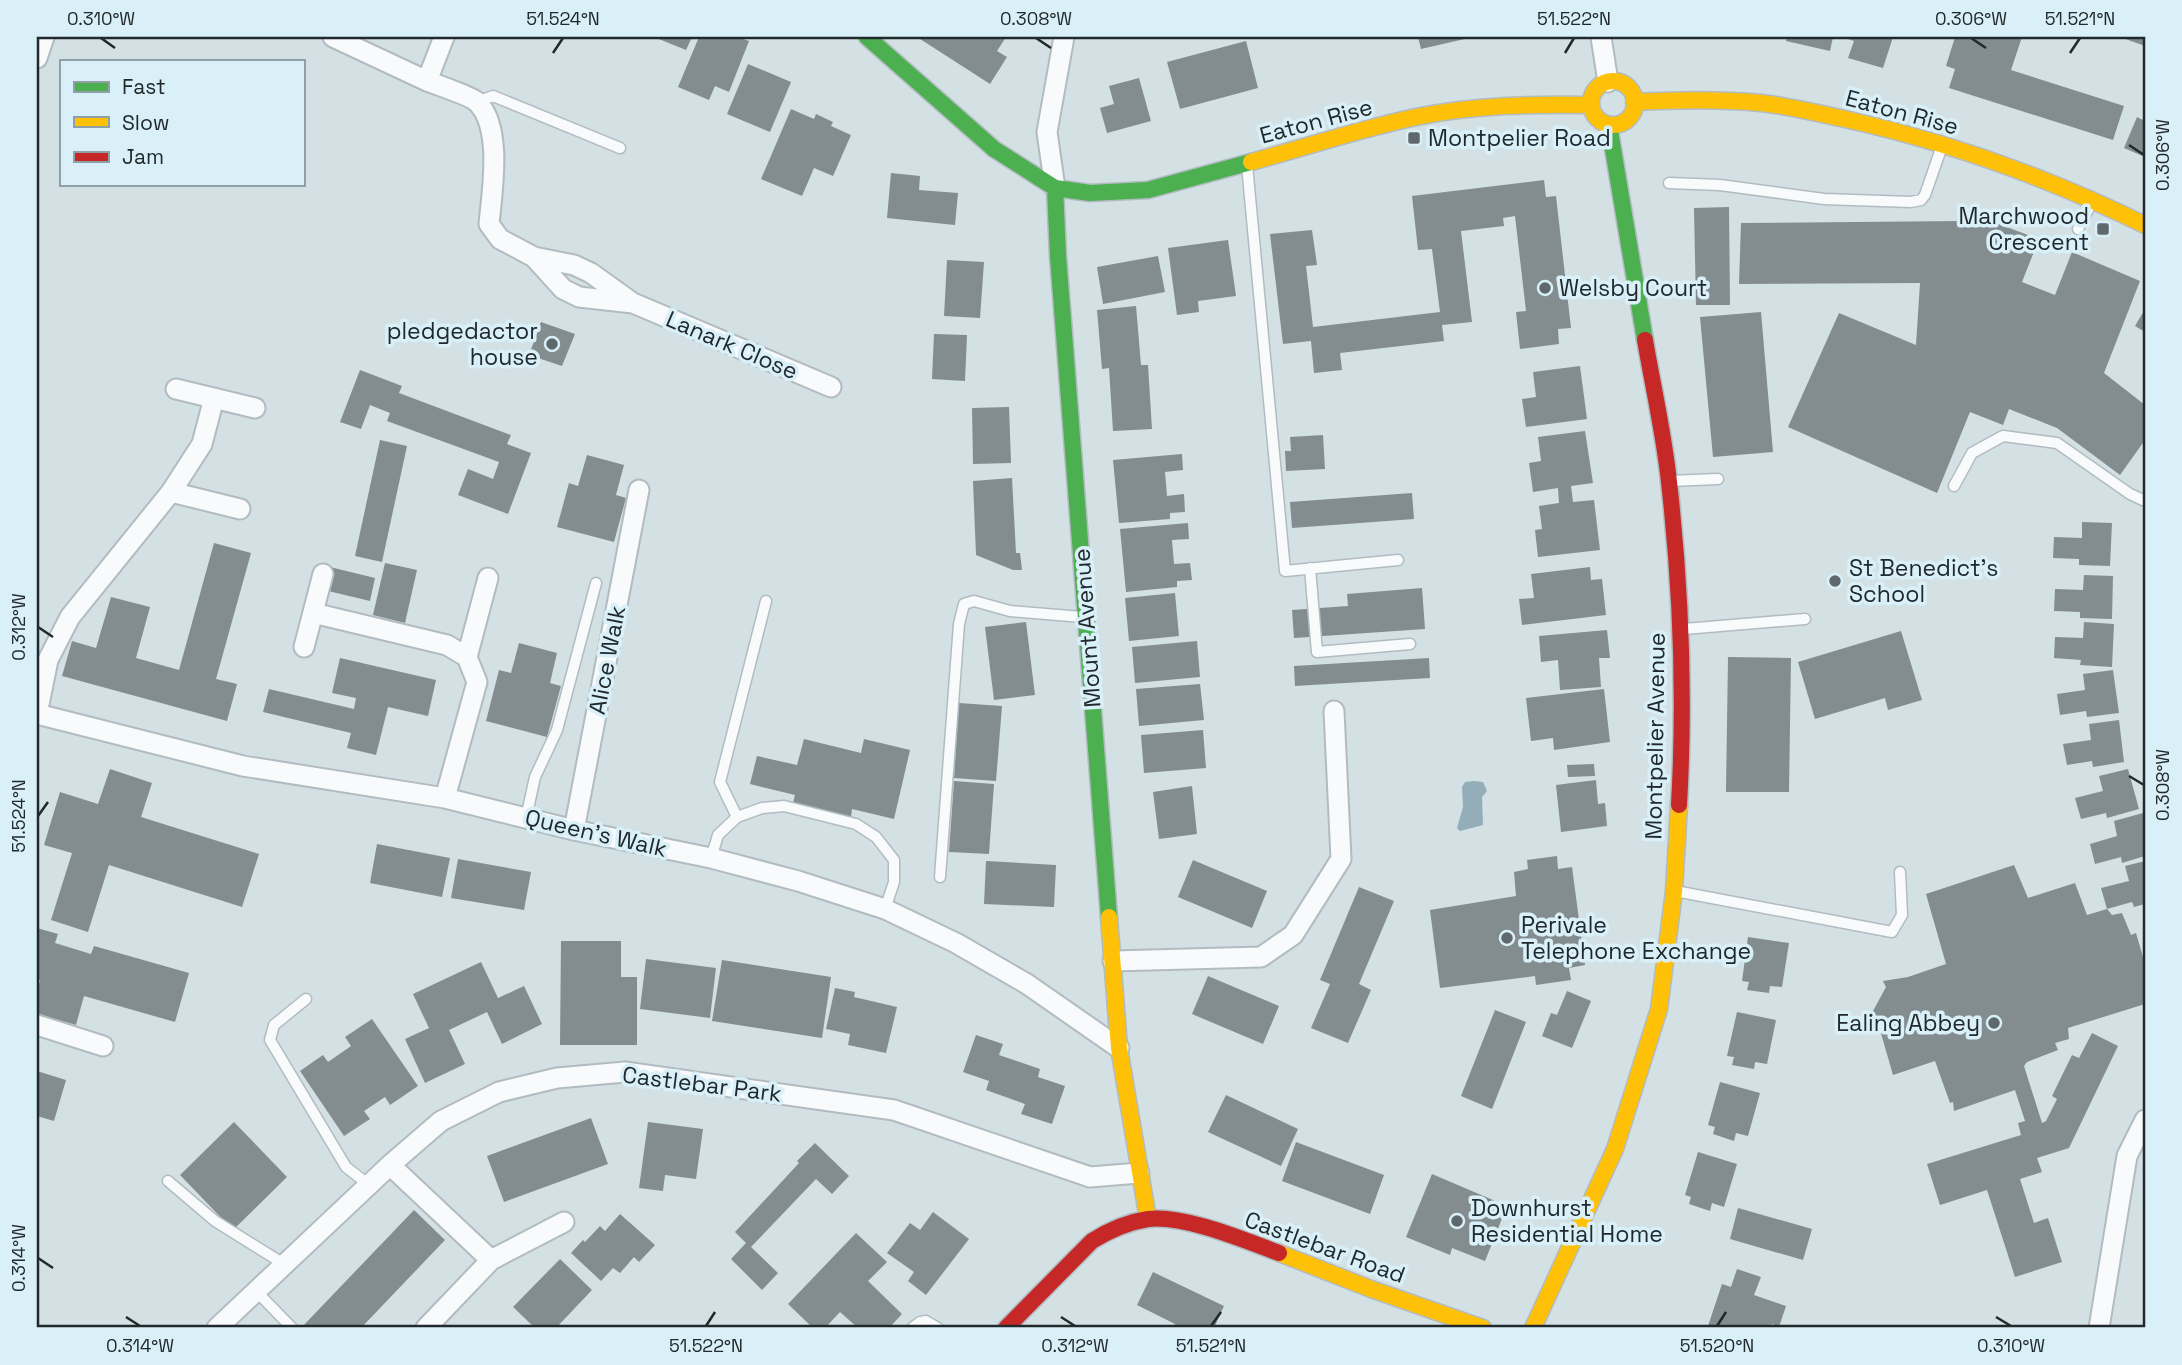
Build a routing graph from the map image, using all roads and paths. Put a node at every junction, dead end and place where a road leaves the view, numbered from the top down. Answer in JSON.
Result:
{"nodes":[{"id":1,"x":44,"y":37,"type":"edge"},
{"id":2,"x":333,"y":37,"type":"edge"},
{"id":3,"x":444,"y":37,"type":"edge"},
{"id":4,"x":867,"y":37,"type":"edge"},
{"id":5,"x":1063,"y":37,"type":"edge"},
{"id":6,"x":1601,"y":37,"type":"edge"},
{"id":7,"x":37,"y":58,"type":"edge"},
{"id":8,"x":427,"y":81,"type":"junction"},
{"id":9,"x":1608,"y":82,"type":"junction"},
{"id":10,"x":477,"y":102,"type":"junction"},
{"id":11,"x":1634,"y":102,"type":"junction"},
{"id":12,"x":1591,"y":105,"type":"junction"},
{"id":13,"x":1609,"y":125,"type":"junction"},
{"id":14,"x":1943,"y":145,"type":"junction"},
{"id":15,"x":620,"y":148,"type":"dead end"},
{"id":16,"x":1247,"y":163,"type":"junction"},
{"id":17,"x":1669,"y":183,"type":"dead end"},
{"id":18,"x":1055,"y":188,"type":"junction"},
{"id":19,"x":2094,"y":199,"type":"junction"},
{"id":20,"x":2145,"y":225,"type":"edge"},
{"id":21,"x":2078,"y":229,"type":"dead end"},
{"id":22,"x":534,"y":257,"type":"junction"},
{"id":23,"x":633,"y":303,"type":"junction"},
{"id":24,"x":831,"y":387,"type":"dead end"},
{"id":25,"x":176,"y":389,"type":"dead end"},
{"id":26,"x":214,"y":398,"type":"junction"},
{"id":27,"x":255,"y":408,"type":"dead end"},
{"id":28,"x":1718,"y":479,"type":"dead end"},
{"id":29,"x":1670,"y":481,"type":"junction"},
{"id":30,"x":1954,"y":486,"type":"dead end"},
{"id":31,"x":639,"y":490,"type":"dead end"},
{"id":32,"x":171,"y":492,"type":"junction"},
{"id":33,"x":2145,"y":501,"type":"edge"},
{"id":34,"x":240,"y":509,"type":"dead end"},
{"id":35,"x":1398,"y":560,"type":"dead end"},
{"id":36,"x":1310,"y":568,"type":"junction"},
{"id":37,"x":323,"y":574,"type":"dead end"},
{"id":38,"x":488,"y":578,"type":"dead end"},
{"id":39,"x":596,"y":583,"type":"dead end"},
{"id":40,"x":766,"y":601,"type":"dead end"},
{"id":41,"x":313,"y":613,"type":"junction"},
{"id":42,"x":1086,"y":617,"type":"junction"},
{"id":43,"x":1805,"y":619,"type":"dead end"},
{"id":44,"x":1680,"y":629,"type":"junction"},
{"id":45,"x":1410,"y":644,"type":"dead end"},
{"id":46,"x":304,"y":647,"type":"dead end"},
{"id":47,"x":467,"y":657,"type":"junction"},
{"id":48,"x":1334,"y":711,"type":"dead end"},
{"id":49,"x":37,"y":714,"type":"edge"},
{"id":50,"x":444,"y":798,"type":"junction"},
{"id":51,"x":737,"y":817,"type":"junction"},
{"id":52,"x":526,"y":818,"type":"junction"},
{"id":53,"x":575,"y":830,"type":"junction"},
{"id":54,"x":711,"y":858,"type":"junction"},
{"id":55,"x":1900,"y":872,"type":"dead end"},
{"id":56,"x":940,"y":877,"type":"dead end"},
{"id":57,"x":1674,"y":891,"type":"junction"},
{"id":58,"x":885,"y":909,"type":"junction"},
{"id":59,"x":1113,"y":961,"type":"junction"},
{"id":60,"x":306,"y":999,"type":"dead end"},
{"id":61,"x":37,"y":1025,"type":"edge"},
{"id":62,"x":103,"y":1046,"type":"dead end"},
{"id":63,"x":1119,"y":1048,"type":"junction"},
{"id":64,"x":2145,"y":1120,"type":"edge"},
{"id":65,"x":390,"y":1165,"type":"junction"},
{"id":66,"x":1139,"y":1173,"type":"junction"},
{"id":67,"x":168,"y":1181,"type":"dead end"},
{"id":68,"x":369,"y":1185,"type":"junction"},
{"id":69,"x":1148,"y":1219,"type":"junction"},
{"id":70,"x":564,"y":1222,"type":"dead end"},
{"id":71,"x":491,"y":1260,"type":"junction"},
{"id":72,"x":284,"y":1264,"type":"junction"},
{"id":73,"x":256,"y":1291,"type":"junction"},
{"id":74,"x":217,"y":1328,"type":"edge"},
{"id":75,"x":292,"y":1328,"type":"edge"},
{"id":76,"x":426,"y":1328,"type":"edge"},
{"id":77,"x":912,"y":1328,"type":"edge"},
{"id":78,"x":938,"y":1328,"type":"edge"},
{"id":79,"x":1006,"y":1328,"type":"edge"},
{"id":80,"x":1483,"y":1328,"type":"edge"},
{"id":81,"x":1533,"y":1328,"type":"edge"},
{"id":82,"x":2099,"y":1328,"type":"edge"}],
"edges":[{"from":1,"to":7,"type":"street"},
{"from":2,"to":8,"type":"street"},
{"from":3,"to":8,"type":"street"},
{"from":4,"to":18,"type":"street"},
{"from":5,"to":18,"type":"street","name":"Mount Avenue"},
{"from":6,"to":9,"type":"street"},
{"from":8,"to":10,"type":"street"},
{"from":9,"to":11,"type":"street"},
{"from":9,"to":12,"type":"street"},
{"from":10,"to":15,"type":"lane"},
{"from":10,"to":22,"type":"street","name":"Lanark Close"},
{"from":11,"to":13,"type":"street"},
{"from":11,"to":14,"type":"street","name":"Eaton Rise"},
{"from":12,"to":13,"type":"street"},
{"from":12,"to":16,"type":"street","name":"Eaton Rise"},
{"from":13,"to":29,"type":"street","name":"Montpelier Avenue"},
{"from":14,"to":17,"type":"lane"},
{"from":14,"to":19,"type":"street","name":"Eaton Rise"},
{"from":16,"to":18,"type":"street","name":"Eaton Rise"},
{"from":16,"to":36,"type":"lane"},
{"from":18,"to":42,"type":"street","name":"Mount Avenue"},
{"from":19,"to":20,"type":"street","name":"Eaton Rise"},
{"from":19,"to":21,"type":"lane"},
{"from":22,"to":23,"type":"street","name":"Lanark Close"},
{"from":22,"to":23,"type":"street","name":"Lanark Close"},
{"from":23,"to":24,"type":"street","name":"Lanark Close"},
{"from":25,"to":26,"type":"street"},
{"from":26,"to":27,"type":"street"},
{"from":26,"to":32,"type":"street"},
{"from":28,"to":29,"type":"lane"},
{"from":29,"to":44,"type":"street","name":"Montpelier Avenue"},
{"from":30,"to":33,"type":"lane"},
{"from":31,"to":53,"type":"street","name":"Alice Walk"},
{"from":32,"to":34,"type":"street"},
{"from":32,"to":49,"type":"street"},
{"from":35,"to":36,"type":"lane"},
{"from":36,"to":45,"type":"lane"},
{"from":37,"to":41,"type":"street"},
{"from":38,"to":47,"type":"street"},
{"from":39,"to":52,"type":"lane"},
{"from":40,"to":51,"type":"lane"},
{"from":41,"to":46,"type":"street"},
{"from":41,"to":47,"type":"street"},
{"from":42,"to":56,"type":"lane"},
{"from":42,"to":59,"type":"street","name":"Mount Avenue"},
{"from":43,"to":44,"type":"lane"},
{"from":44,"to":57,"type":"street","name":"Montpelier Avenue"},
{"from":47,"to":50,"type":"street"},
{"from":48,"to":59,"type":"street"},
{"from":49,"to":50,"type":"street","name":"Queen's Walk"},
{"from":50,"to":52,"type":"street","name":"Queen's Walk"},
{"from":51,"to":54,"type":"lane"},
{"from":51,"to":58,"type":"lane"},
{"from":52,"to":53,"type":"street","name":"Queen's Walk"},
{"from":53,"to":54,"type":"street","name":"Queen's Walk"},
{"from":54,"to":58,"type":"street","name":"Queen's Walk"},
{"from":55,"to":57,"type":"lane"},
{"from":57,"to":81,"type":"street","name":"Montpelier Avenue"},
{"from":58,"to":63,"type":"street","name":"Queen's Walk"},
{"from":59,"to":63,"type":"street","name":"Mount Avenue"},
{"from":60,"to":68,"type":"lane"},
{"from":61,"to":62,"type":"street"},
{"from":63,"to":66,"type":"street","name":"Mount Avenue"},
{"from":64,"to":82,"type":"street"},
{"from":65,"to":66,"type":"street","name":"Castlebar Park"},
{"from":65,"to":68,"type":"street","name":"Castlebar Park"},
{"from":65,"to":71,"type":"street"},
{"from":66,"to":69,"type":"street","name":"Mount Avenue"},
{"from":67,"to":72,"type":"lane"},
{"from":68,"to":72,"type":"street","name":"Castlebar Park"},
{"from":69,"to":79,"type":"street"},
{"from":69,"to":80,"type":"street","name":"Castlebar Road"},
{"from":70,"to":71,"type":"street"},
{"from":71,"to":76,"type":"street"},
{"from":72,"to":73,"type":"street","name":"Castlebar Park"},
{"from":73,"to":74,"type":"street","name":"Castlebar Park"},
{"from":73,"to":75,"type":"lane"},
{"from":77,"to":78,"type":"lane"}]}
